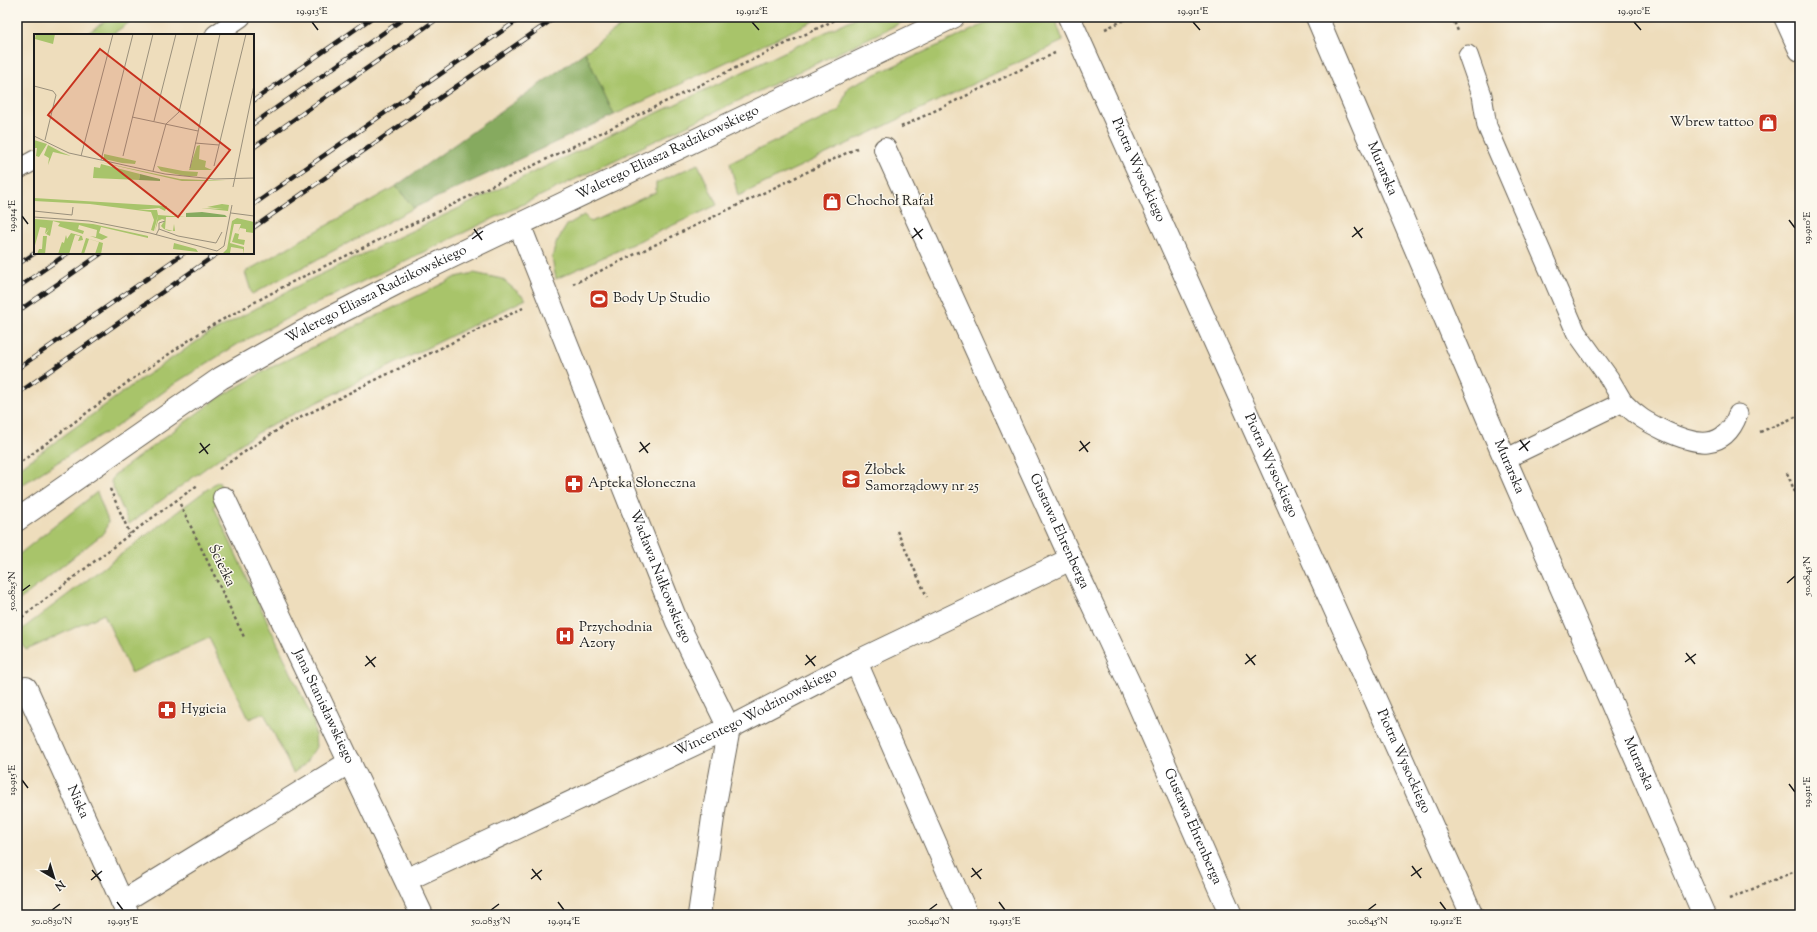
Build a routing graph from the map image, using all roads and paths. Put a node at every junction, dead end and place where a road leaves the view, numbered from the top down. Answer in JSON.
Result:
{"nodes":[{"id":1,"x":240,"y":17,"type":"edge"},
{"id":2,"x":841,"y":17,"type":"edge"},
{"id":3,"x":953,"y":17,"type":"edge"},
{"id":4,"x":1069,"y":17,"type":"edge"},
{"id":5,"x":1131,"y":17,"type":"edge"},
{"id":6,"x":1317,"y":17,"type":"edge"},
{"id":7,"x":1785,"y":17,"type":"edge"},
{"id":8,"x":216,"y":34,"type":"edge"},
{"id":9,"x":1080,"y":41,"type":"junction"},
{"id":10,"x":1800,"y":50,"type":"edge"},
{"id":11,"x":1468,"y":55,"type":"dead end"},
{"id":12,"x":900,"y":127,"type":"dead end"},
{"id":13,"x":864,"y":144,"type":"dead end"},
{"id":14,"x":885,"y":149,"type":"dead end"},
{"id":15,"x":34,"y":161,"type":"edge"},
{"id":16,"x":17,"y":170,"type":"edge"},
{"id":17,"x":520,"y":224,"type":"junction"},
{"id":18,"x":548,"y":296,"type":"junction"},
{"id":19,"x":1623,"y":402,"type":"junction"},
{"id":20,"x":1738,"y":414,"type":"dead end"},
{"id":21,"x":1800,"y":415,"type":"edge"},
{"id":22,"x":1758,"y":433,"type":"dead end"},
{"id":23,"x":1505,"y":459,"type":"junction"},
{"id":24,"x":99,"y":463,"type":"junction"},
{"id":25,"x":17,"y":466,"type":"edge"},
{"id":26,"x":214,"y":473,"type":"dead end"},
{"id":27,"x":1787,"y":473,"type":"dead end"},
{"id":28,"x":201,"y":483,"type":"dead end"},
{"id":29,"x":224,"y":498,"type":"dead end"},
{"id":30,"x":180,"y":504,"type":"dead end"},
{"id":31,"x":1800,"y":504,"type":"edge"},
{"id":32,"x":17,"y":520,"type":"edge"},
{"id":33,"x":897,"y":531,"type":"dead end"},
{"id":34,"x":130,"y":534,"type":"junction"},
{"id":35,"x":1071,"y":559,"type":"junction"},
{"id":36,"x":17,"y":621,"type":"edge"},
{"id":37,"x":938,"y":623,"type":"junction"},
{"id":38,"x":244,"y":637,"type":"dead end"},
{"id":39,"x":856,"y":662,"type":"junction"},
{"id":40,"x":26,"y":688,"type":"dead end"},
{"id":41,"x":728,"y":728,"type":"junction"},
{"id":42,"x":350,"y":762,"type":"junction"},
{"id":43,"x":1800,"y":869,"type":"edge"},
{"id":44,"x":406,"y":880,"type":"junction"},
{"id":45,"x":125,"y":908,"type":"edge"},
{"id":46,"x":1703,"y":913,"type":"edge"},
{"id":47,"x":422,"y":915,"type":"edge"},
{"id":48,"x":699,"y":915,"type":"edge"},
{"id":49,"x":967,"y":915,"type":"edge"},
{"id":50,"x":1231,"y":915,"type":"edge"},
{"id":51,"x":1472,"y":915,"type":"edge"}],
"edges":[{"from":1,"to":8,"type":"lane"},
{"from":2,"to":25,"type":"path"},
{"from":3,"to":17,"type":"street","name":"Walerego Eliasza Radzikowskiego"},
{"from":4,"to":9,"type":"street","name":"Piotra Wysockiego"},
{"from":5,"to":9,"type":"path"},
{"from":6,"to":23,"type":"street","name":"Murarska"},
{"from":7,"to":10,"type":"street"},
{"from":9,"to":12,"type":"path"},
{"from":9,"to":51,"type":"street","name":"Piotra Wysockiego"},
{"from":11,"to":19,"type":"lane"},
{"from":13,"to":18,"type":"path"},
{"from":14,"to":35,"type":"street","name":"Gustawa Ehrenberga"},
{"from":15,"to":16,"type":"lane"},
{"from":17,"to":18,"type":"street","name":"Wacława Nałkowskiego"},
{"from":17,"to":24,"type":"street","name":"Walerego Eliasza Radzikowskiego"},
{"from":18,"to":26,"type":"path"},
{"from":18,"to":41,"type":"street","name":"Wacława Nałkowskiego"},
{"from":19,"to":20,"type":"lane"},
{"from":19,"to":23,"type":"lane"},
{"from":21,"to":22,"type":"path"},
{"from":23,"to":46,"type":"street","name":"Murarska"},
{"from":24,"to":32,"type":"street","name":"Walerego Eliasza Radzikowskiego"},
{"from":24,"to":34,"type":"path"},
{"from":27,"to":31,"type":"path"},
{"from":28,"to":34,"type":"path"},
{"from":29,"to":42,"type":"street","name":"Jana Stanisławskiego"},
{"from":30,"to":38,"type":"path","name":"Ścieżka"},
{"from":33,"to":37,"type":"path"},
{"from":34,"to":36,"type":"path"},
{"from":35,"to":37,"type":"street","name":"Wincentego Wodzinowskiego"},
{"from":35,"to":50,"type":"street","name":"Gustawa Ehrenberga"},
{"from":37,"to":39,"type":"street","name":"Wincentego Wodzinowskiego"},
{"from":39,"to":41,"type":"street","name":"Wincentego Wodzinowskiego"},
{"from":39,"to":49,"type":"street"},
{"from":40,"to":45,"type":"street","name":"Niska"},
{"from":41,"to":44,"type":"street","name":"Wincentego Wodzinowskiego"},
{"from":41,"to":48,"type":"street"},
{"from":42,"to":44,"type":"street","name":"Jana Stanisławskiego"},
{"from":42,"to":45,"type":"street"},
{"from":43,"to":46,"type":"path"},
{"from":44,"to":47,"type":"street","name":"Jana Stanisławskiego"}]}
